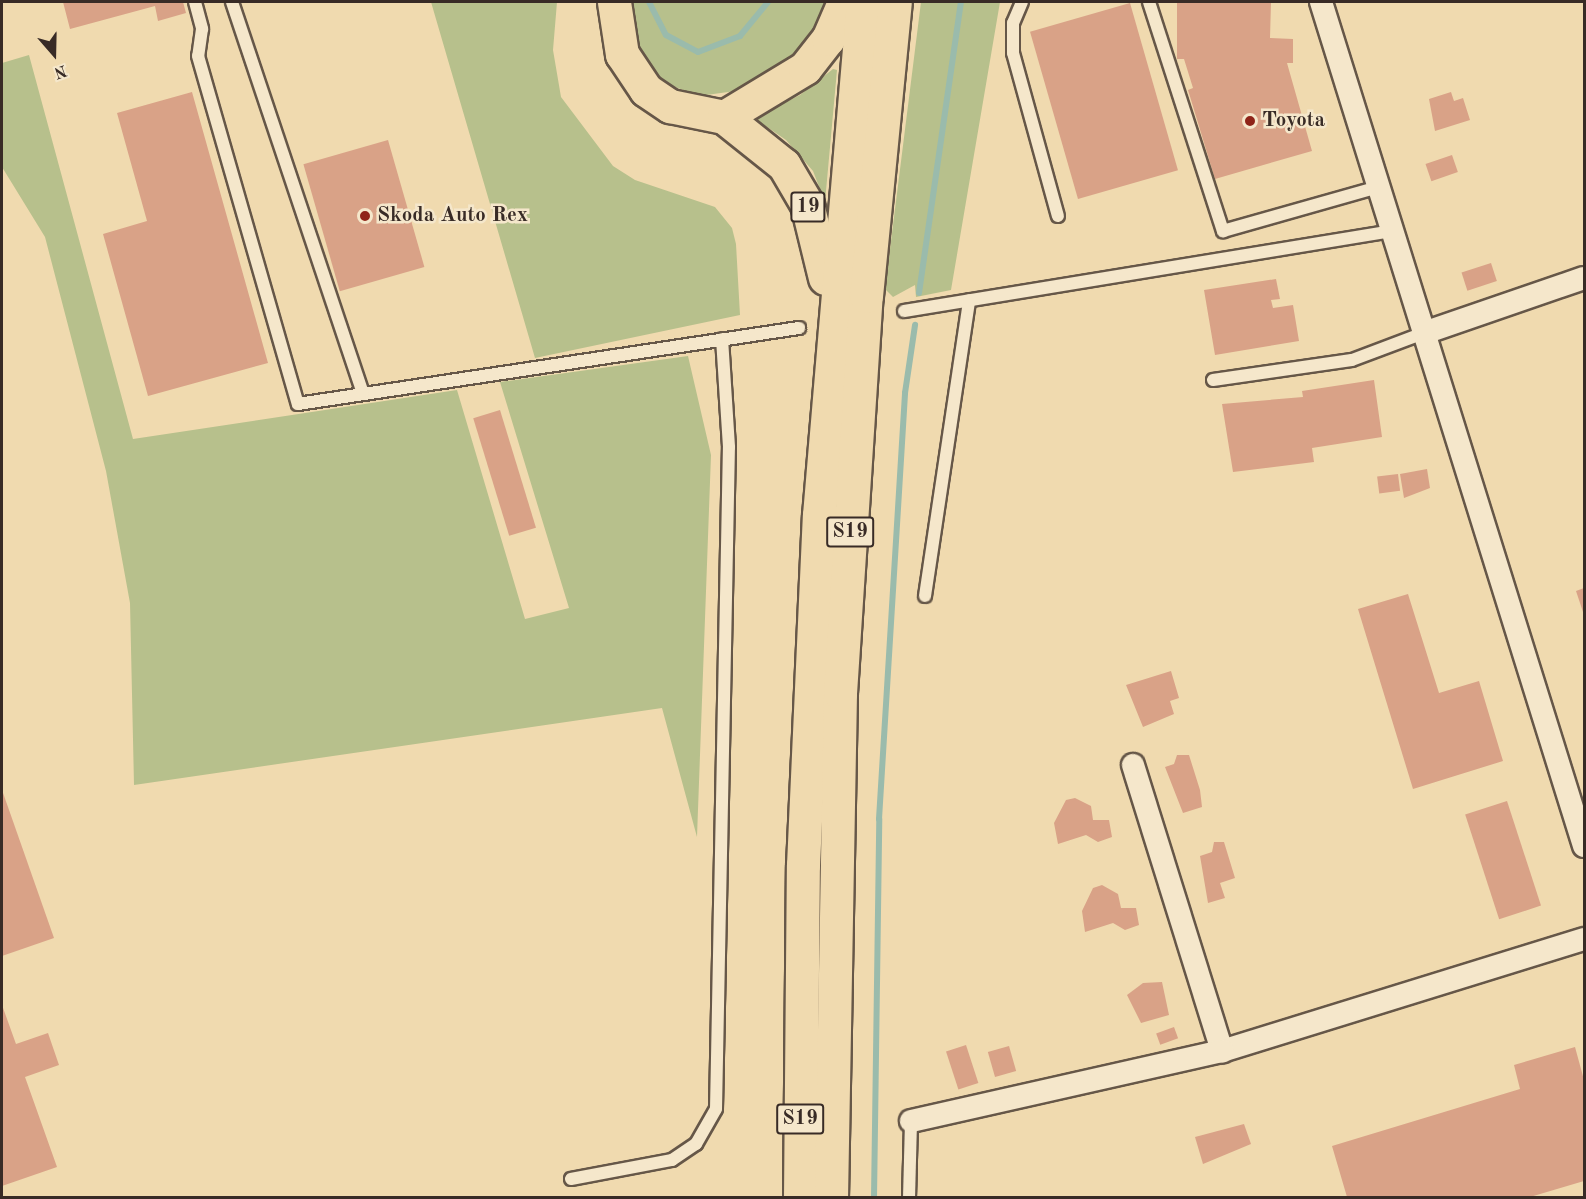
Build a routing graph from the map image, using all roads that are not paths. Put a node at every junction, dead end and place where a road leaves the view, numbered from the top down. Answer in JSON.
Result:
{"nodes":[{"id":1,"x":195,"y":2,"type":"edge"},
{"id":2,"x":232,"y":2,"type":"edge"},
{"id":3,"x":614,"y":2,"type":"edge"},
{"id":4,"x":844,"y":2,"type":"edge"},
{"id":5,"x":863,"y":2,"type":"edge"},
{"id":6,"x":895,"y":2,"type":"edge"},
{"id":7,"x":1022,"y":2,"type":"edge"},
{"id":8,"x":1149,"y":2,"type":"edge"},
{"id":9,"x":1321,"y":2,"type":"edge"},
{"id":10,"x":724,"y":117,"type":"junction"},
{"id":11,"x":1378,"y":187,"type":"junction"},
{"id":12,"x":1058,"y":216,"type":"dead end"},
{"id":13,"x":1391,"y":231,"type":"junction"},
{"id":14,"x":1584,"y":278,"type":"edge"},
{"id":15,"x":969,"y":300,"type":"junction"},
{"id":16,"x":904,"y":311,"type":"dead end"},
{"id":17,"x":799,"y":328,"type":"dead end"},
{"id":18,"x":831,"y":330,"type":"junction"},
{"id":19,"x":1424,"y":333,"type":"junction"},
{"id":20,"x":722,"y":339,"type":"junction"},
{"id":21,"x":1213,"y":380,"type":"dead end"},
{"id":22,"x":363,"y":393,"type":"junction"},
{"id":23,"x":925,"y":596,"type":"dead end"},
{"id":24,"x":1133,"y":765,"type":"dead end"},
{"id":25,"x":1584,"y":846,"type":"edge"},
{"id":26,"x":1584,"y":939,"type":"edge"},
{"id":27,"x":1222,"y":1051,"type":"junction"},
{"id":28,"x":910,"y":1121,"type":"joint"},
{"id":29,"x":572,"y":1179,"type":"dead end"},
{"id":30,"x":800,"y":1197,"type":"edge"},
{"id":31,"x":831,"y":1197,"type":"edge"},
{"id":32,"x":909,"y":1197,"type":"edge"}],
"edges":[{"from":1,"to":22,"type":"lane"},
{"from":2,"to":22,"type":"lane"},
{"from":3,"to":10,"type":"highway","number":"19"},
{"from":4,"to":10,"type":"highway"},
{"from":5,"to":18,"type":"highway","number":"S19"},
{"from":6,"to":31,"type":"highway","number":"S19"},
{"from":7,"to":12,"type":"lane"},
{"from":8,"to":11,"type":"lane"},
{"from":9,"to":11,"type":"street"},
{"from":10,"to":18,"type":"highway","number":"19"},
{"from":11,"to":13,"type":"street"},
{"from":13,"to":15,"type":"lane"},
{"from":13,"to":19,"type":"street"},
{"from":14,"to":19,"type":"street"},
{"from":15,"to":16,"type":"lane"},
{"from":15,"to":23,"type":"lane"},
{"from":17,"to":20,"type":"lane"},
{"from":18,"to":30,"type":"highway","number":"S19"},
{"from":19,"to":21,"type":"lane"},
{"from":19,"to":25,"type":"street"},
{"from":20,"to":22,"type":"lane"},
{"from":20,"to":29,"type":"lane"},
{"from":24,"to":27,"type":"street"},
{"from":26,"to":27,"type":"street"},
{"from":27,"to":28,"type":"street"},
{"from":28,"to":32,"type":"lane"}]}
